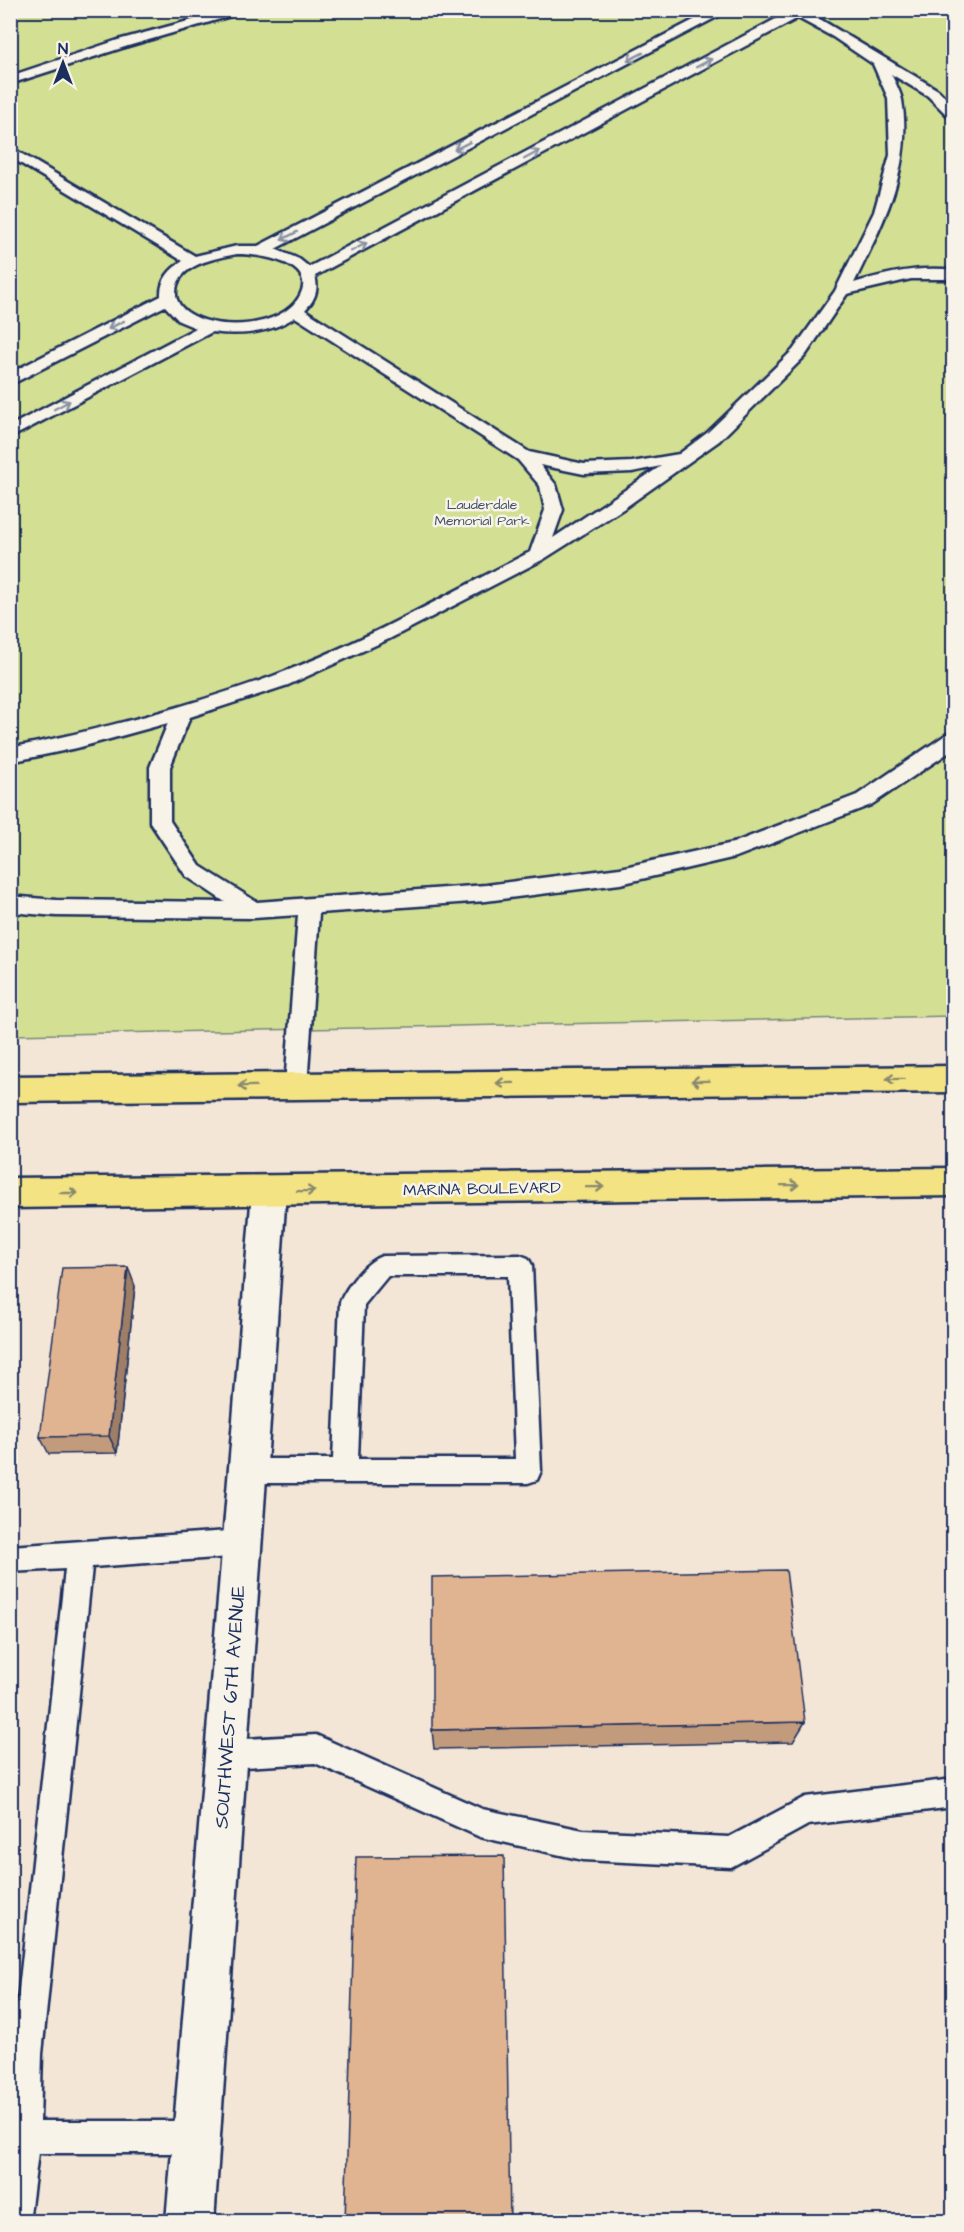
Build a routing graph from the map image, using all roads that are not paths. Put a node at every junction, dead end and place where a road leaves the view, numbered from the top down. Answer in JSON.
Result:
{"nodes":[{"id":1,"x":724,"y":10,"type":"edge"},
{"id":2,"x":242,"y":11,"type":"edge"},
{"id":3,"x":799,"y":11,"type":"edge"},
{"id":4,"x":879,"y":62,"type":"junction"},
{"id":5,"x":10,"y":81,"type":"edge"},
{"id":6,"x":954,"y":114,"type":"edge"},
{"id":7,"x":10,"y":150,"type":"edge"},
{"id":8,"x":260,"y":251,"type":"junction"},
{"id":9,"x":193,"y":261,"type":"junction"},
{"id":10,"x":308,"y":274,"type":"junction"},
{"id":11,"x":954,"y":275,"type":"edge"},
{"id":12,"x":842,"y":291,"type":"junction"},
{"id":13,"x":168,"y":298,"type":"junction"},
{"id":14,"x":296,"y":311,"type":"junction"},
{"id":15,"x":210,"y":327,"type":"junction"},
{"id":16,"x":10,"y":380,"type":"edge"},
{"id":17,"x":10,"y":433,"type":"edge"},
{"id":18,"x":524,"y":456,"type":"junction"},
{"id":19,"x":687,"y":456,"type":"junction"},
{"id":20,"x":538,"y":555,"type":"junction"},
{"id":21,"x":182,"y":712,"type":"junction"},
{"id":22,"x":954,"y":739,"type":"edge"},
{"id":23,"x":10,"y":755,"type":"edge"},
{"id":24,"x":10,"y":904,"type":"edge"},
{"id":25,"x":309,"y":906,"type":"junction"},
{"id":26,"x":254,"y":910,"type":"junction"},
{"id":27,"x":954,"y":1078,"type":"edge"},
{"id":28,"x":296,"y":1086,"type":"junction"},
{"id":29,"x":10,"y":1089,"type":"edge"},
{"id":30,"x":954,"y":1182,"type":"edge"},
{"id":31,"x":269,"y":1192,"type":"junction"},
{"id":32,"x":10,"y":1193,"type":"edge"},
{"id":33,"x":345,"y":1470,"type":"junction"},
{"id":34,"x":248,"y":1471,"type":"junction"},
{"id":35,"x":243,"y":1544,"type":"junction"},
{"id":36,"x":80,"y":1555,"type":"junction"},
{"id":37,"x":10,"y":1559,"type":"edge"},
{"id":38,"x":227,"y":1754,"type":"junction"},
{"id":39,"x":954,"y":1793,"type":"edge"},
{"id":40,"x":17,"y":2137,"type":"edge"},
{"id":41,"x":196,"y":2137,"type":"junction"},
{"id":42,"x":13,"y":2222,"type":"edge"},
{"id":43,"x":190,"y":2222,"type":"edge"}],
"edges":[{"from":1,"to":8,"type":"lane","one_way":true},
{"from":2,"to":5,"type":"lane"},
{"from":3,"to":4,"type":"lane"},
{"from":10,"to":3,"type":"lane","one_way":true},
{"from":4,"to":6,"type":"lane"},
{"from":4,"to":12,"type":"lane"},
{"from":7,"to":9,"type":"lane"},
{"from":8,"to":9,"type":"lane"},
{"from":8,"to":10,"type":"lane"},
{"from":9,"to":13,"type":"lane"},
{"from":10,"to":14,"type":"lane"},
{"from":11,"to":12,"type":"lane"},
{"from":12,"to":19,"type":"lane"},
{"from":13,"to":15,"type":"lane"},
{"from":13,"to":16,"type":"lane","one_way":true},
{"from":14,"to":15,"type":"lane"},
{"from":14,"to":18,"type":"lane"},
{"from":17,"to":15,"type":"lane","one_way":true},
{"from":18,"to":19,"type":"lane"},
{"from":18,"to":20,"type":"lane"},
{"from":19,"to":20,"type":"lane"},
{"from":20,"to":21,"type":"lane"},
{"from":21,"to":23,"type":"lane"},
{"from":21,"to":26,"type":"lane"},
{"from":22,"to":25,"type":"lane"},
{"from":24,"to":26,"type":"lane"},
{"from":25,"to":26,"type":"lane"},
{"from":25,"to":28,"type":"lane"},
{"from":27,"to":28,"type":"main road","one_way":true},
{"from":28,"to":29,"type":"main road","one_way":true},
{"from":31,"to":30,"type":"main road","name":"MARINA BOULEVARD","one_way":true},
{"from":32,"to":31,"type":"main road","name":"MARINA BOULEVARD","one_way":true},
{"from":31,"to":34,"type":"street","name":"SOUTHWEST 6TH AVENUE"},
{"from":33,"to":33,"type":"lane"},
{"from":33,"to":34,"type":"lane"},
{"from":34,"to":35,"type":"street","name":"SOUTHWEST 6TH AVENUE"},
{"from":35,"to":36,"type":"lane"},
{"from":35,"to":38,"type":"street","name":"SOUTHWEST 6TH AVENUE"},
{"from":36,"to":37,"type":"lane"},
{"from":36,"to":40,"type":"lane"},
{"from":38,"to":39,"type":"lane"},
{"from":38,"to":41,"type":"street","name":"SOUTHWEST 6TH AVENUE"},
{"from":40,"to":41,"type":"lane"},
{"from":40,"to":42,"type":"lane"},
{"from":41,"to":43,"type":"street","name":"SOUTHWEST 6TH AVENUE"}]}
